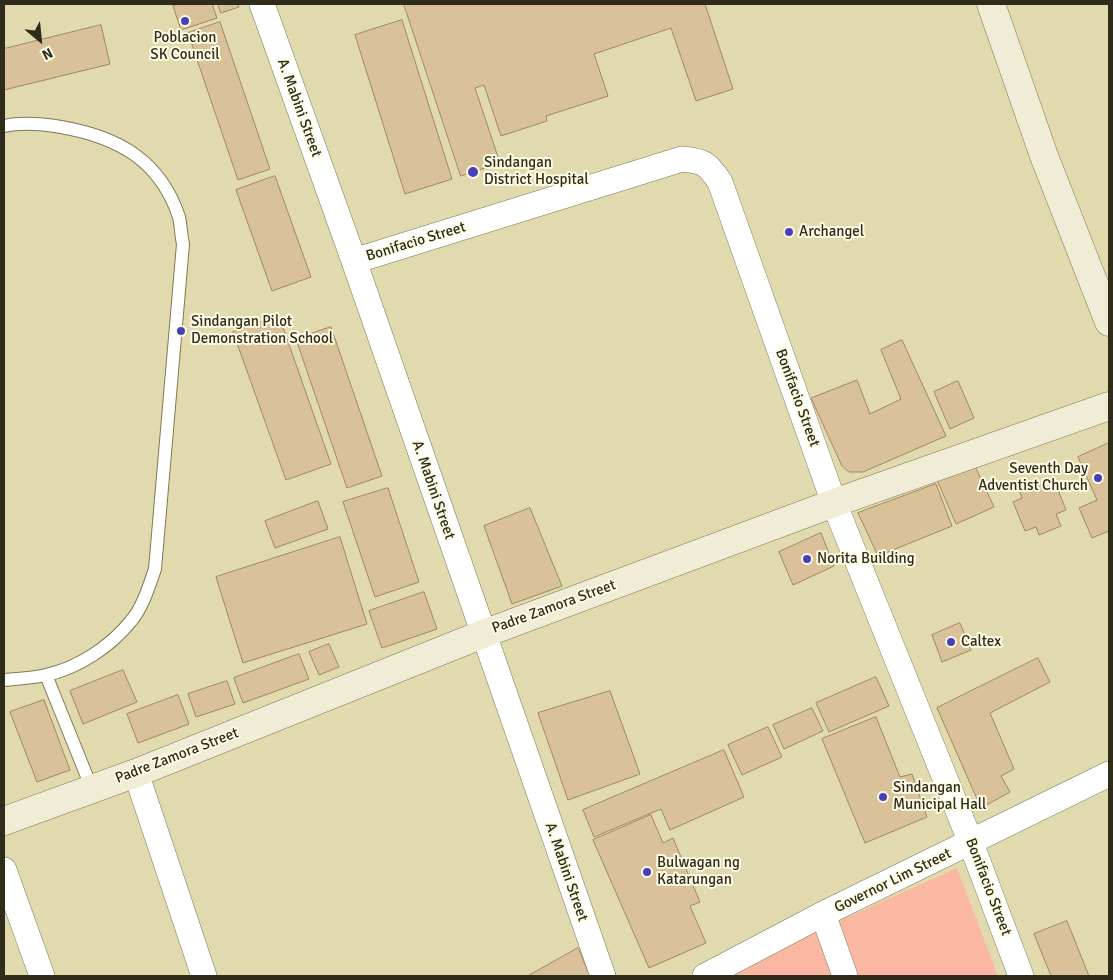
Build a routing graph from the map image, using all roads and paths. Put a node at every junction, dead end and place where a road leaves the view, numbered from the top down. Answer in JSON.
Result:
{"nodes":[{"id":1,"x":262,"y":4,"type":"edge"},
{"id":2,"x":991,"y":4,"type":"edge"},
{"id":3,"x":4,"y":126,"type":"edge"},
{"id":4,"x":354,"y":261,"type":"junction"},
{"id":5,"x":1109,"y":322,"type":"edge"},
{"id":6,"x":1109,"y":406,"type":"edge"},
{"id":7,"x":834,"y":503,"type":"junction"},
{"id":8,"x":483,"y":634,"type":"junction"},
{"id":9,"x":46,"y":675,"type":"junction"},
{"id":10,"x":4,"y":680,"type":"edge"},
{"id":11,"x":136,"y":773,"type":"junction"},
{"id":12,"x":1109,"y":774,"type":"edge"},
{"id":13,"x":92,"y":789,"type":"junction"},
{"id":14,"x":4,"y":821,"type":"edge"},
{"id":15,"x":971,"y":843,"type":"junction"},
{"id":16,"x":4,"y":870,"type":"edge"},
{"id":17,"x":823,"y":914,"type":"junction"},
{"id":18,"x":42,"y":976,"type":"edge"},
{"id":19,"x":204,"y":976,"type":"edge"},
{"id":20,"x":602,"y":976,"type":"edge"},
{"id":21,"x":705,"y":976,"type":"edge"},
{"id":22,"x":845,"y":976,"type":"edge"},
{"id":23,"x":1021,"y":976,"type":"edge"}],
"edges":[{"from":1,"to":4,"type":"street","name":"A. Mabini Street"},
{"from":2,"to":5,"type":"street"},
{"from":3,"to":9,"type":"lane"},
{"from":4,"to":7,"type":"street","name":"Bonifacio Street"},
{"from":4,"to":8,"type":"street","name":"A. Mabini Street"},
{"from":6,"to":7,"type":"street","name":"Padre Zamora Street"},
{"from":7,"to":8,"type":"street","name":"Padre Zamora Street"},
{"from":7,"to":15,"type":"street","name":"Bonifacio Street"},
{"from":8,"to":11,"type":"street","name":"Padre Zamora Street"},
{"from":8,"to":20,"type":"street","name":"A. Mabini Street"},
{"from":9,"to":10,"type":"lane"},
{"from":9,"to":13,"type":"lane"},
{"from":11,"to":13,"type":"street","name":"Padre Zamora Street"},
{"from":11,"to":19,"type":"street"},
{"from":12,"to":15,"type":"street","name":"Governor Lim Street"},
{"from":13,"to":14,"type":"street","name":"Padre Zamora Street"},
{"from":15,"to":17,"type":"street","name":"Governor Lim Street"},
{"from":15,"to":23,"type":"street","name":"Bonifacio Street"},
{"from":16,"to":18,"type":"street"},
{"from":17,"to":21,"type":"street","name":"Governor Lim Street"},
{"from":17,"to":22,"type":"street"}]}
